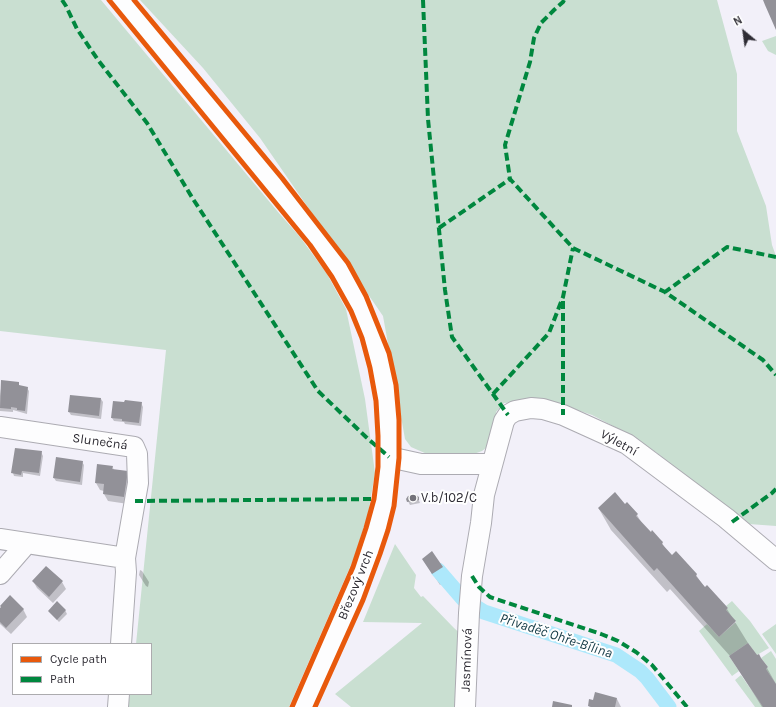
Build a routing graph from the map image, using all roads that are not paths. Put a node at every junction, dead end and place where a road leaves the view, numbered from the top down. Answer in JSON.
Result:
{"nodes":[{"id":1,"x":121,"y":0,"type":"edge"},
{"id":2,"x":0,"y":427,"type":"edge"},
{"id":3,"x":389,"y":457,"type":"junction"},
{"id":4,"x":492,"y":464,"type":"junction"},
{"id":5,"x":0,"y":539,"type":"edge"},
{"id":6,"x":27,"y":543,"type":"junction"},
{"id":7,"x":125,"y":558,"type":"junction"},
{"id":8,"x":776,"y":560,"type":"edge"},
{"id":9,"x":0,"y":574,"type":"edge"},
{"id":10,"x":121,"y":643,"type":"edge"},
{"id":11,"x":119,"y":695,"type":"edge"},
{"id":12,"x":118,"y":707,"type":"edge"},
{"id":13,"x":304,"y":707,"type":"edge"},
{"id":14,"x":465,"y":707,"type":"edge"}],
"edges":[{"from":1,"to":3,"type":"street","name":"Březový vrch"},
{"from":2,"to":7,"type":"street","name":"Slunečná"},
{"from":3,"to":4,"type":"street"},
{"from":3,"to":13,"type":"street","name":"Březový vrch"},
{"from":4,"to":8,"type":"street","name":"Výletní"},
{"from":4,"to":14,"type":"street","name":"Jasmínová"},
{"from":5,"to":6,"type":"street"},
{"from":6,"to":7,"type":"street"},
{"from":6,"to":9,"type":"street"},
{"from":7,"to":10,"type":"street","name":"Slunečná"},
{"from":11,"to":12,"type":"street"}]}
